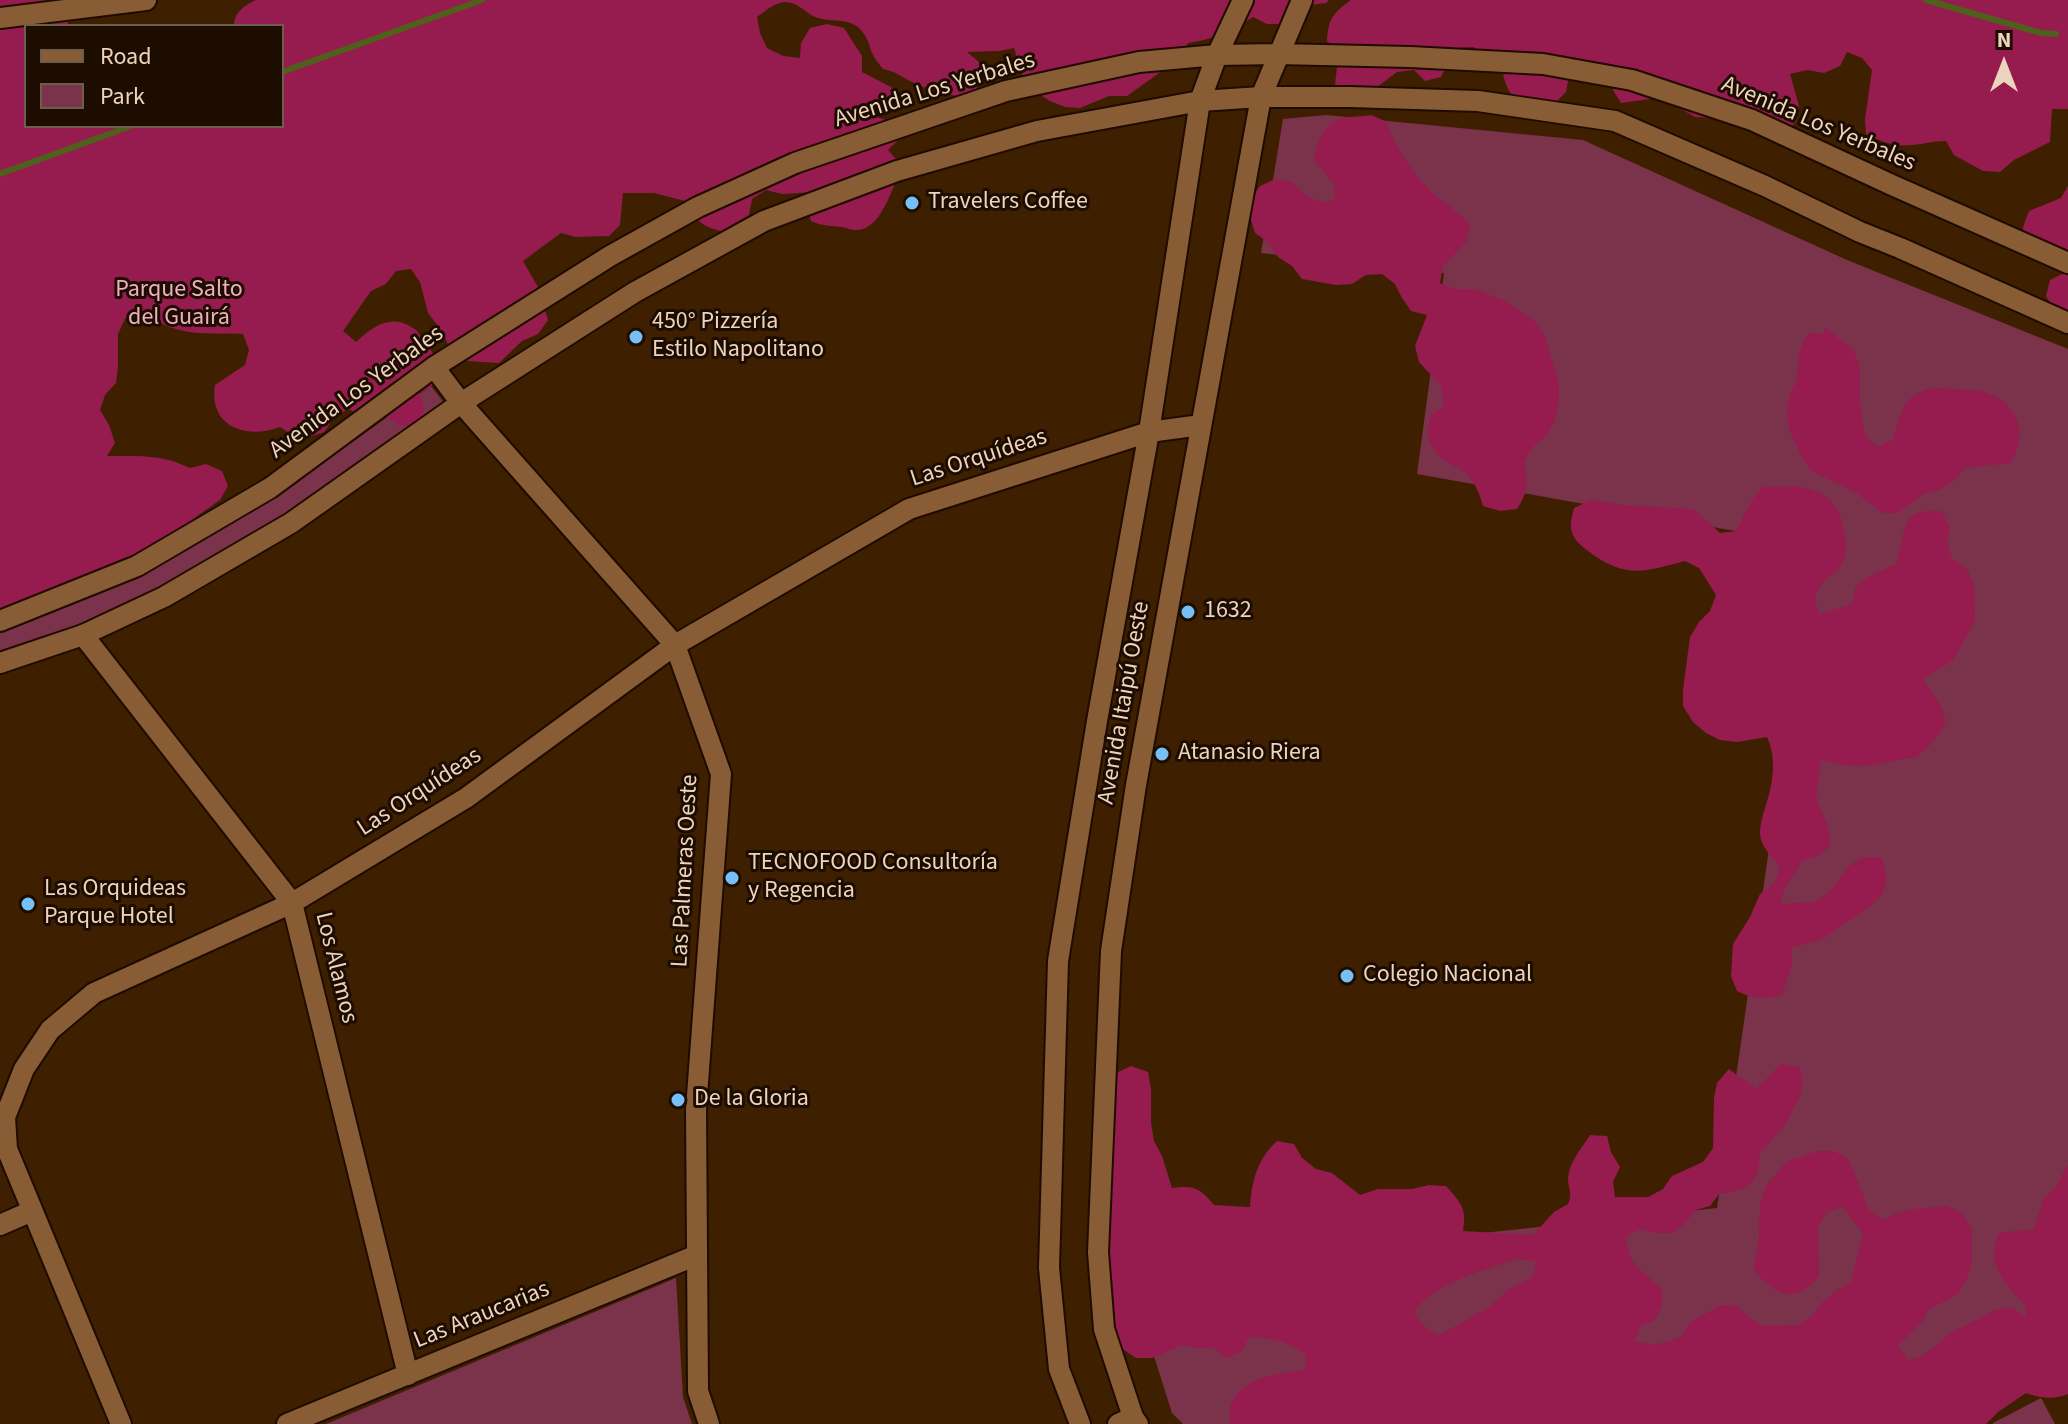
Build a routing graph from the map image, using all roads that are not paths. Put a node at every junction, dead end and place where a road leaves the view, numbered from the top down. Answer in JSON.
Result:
{"nodes":[{"id":1,"x":146,"y":0,"type":"edge"},
{"id":2,"x":1243,"y":0,"type":"edge"},
{"id":3,"x":1302,"y":0,"type":"edge"},
{"id":4,"x":0,"y":18,"type":"edge"},
{"id":5,"x":1278,"y":54,"type":"junction"},
{"id":6,"x":1217,"y":55,"type":"junction"},
{"id":7,"x":1261,"y":97,"type":"junction"},
{"id":8,"x":1200,"y":101,"type":"junction"},
{"id":9,"x":2068,"y":263,"type":"edge"},
{"id":10,"x":2068,"y":323,"type":"edge"},
{"id":11,"x":434,"y":367,"type":"junction"},
{"id":12,"x":461,"y":403,"type":"junction"},
{"id":13,"x":1201,"y":425,"type":"junction"},
{"id":14,"x":1149,"y":432,"type":"junction"},
{"id":15,"x":0,"y":621,"type":"edge"},
{"id":16,"x":83,"y":635,"type":"junction"},
{"id":17,"x":675,"y":645,"type":"junction"},
{"id":18,"x":0,"y":663,"type":"edge"},
{"id":19,"x":292,"y":903,"type":"junction"},
{"id":20,"x":32,"y":1211,"type":"junction"},
{"id":21,"x":0,"y":1225,"type":"edge"},
{"id":22,"x":697,"y":1255,"type":"junction"},
{"id":23,"x":408,"y":1375,"type":"junction"},
{"id":24,"x":1130,"y":1422,"type":"edge"},
{"id":25,"x":121,"y":1424,"type":"edge"},
{"id":26,"x":287,"y":1424,"type":"edge"},
{"id":27,"x":709,"y":1424,"type":"edge"},
{"id":28,"x":1080,"y":1424,"type":"edge"}],
"edges":[{"from":1,"to":4,"type":"street"},
{"from":2,"to":6,"type":"street","name":"Avenida Itaipú Oeste"},
{"from":3,"to":5,"type":"street","name":"Avenida Itaipú Oeste"},
{"from":5,"to":6,"type":"street","name":"Avenida Los Yerbales"},
{"from":5,"to":7,"type":"street","name":"Avenida Itaipú Oeste"},
{"from":5,"to":9,"type":"street","name":"Avenida Los Yerbales"},
{"from":6,"to":8,"type":"street","name":"Avenida Itaipú Oeste"},
{"from":6,"to":11,"type":"street","name":"Avenida Los Yerbales"},
{"from":7,"to":8,"type":"street"},
{"from":7,"to":10,"type":"street"},
{"from":7,"to":13,"type":"street","name":"Avenida Itaipú Oeste"},
{"from":8,"to":12,"type":"street"},
{"from":8,"to":14,"type":"street","name":"Avenida Itaipú Oeste"},
{"from":11,"to":12,"type":"street","name":"Las Palmeras Oeste"},
{"from":11,"to":15,"type":"street","name":"Avenida Los Yerbales"},
{"from":12,"to":16,"type":"street"},
{"from":12,"to":17,"type":"street","name":"Las Palmeras Oeste"},
{"from":13,"to":14,"type":"street","name":"Las Orquídeas"},
{"from":13,"to":24,"type":"street","name":"Avenida Itaipú Oeste"},
{"from":14,"to":17,"type":"street","name":"Las Orquídeas"},
{"from":14,"to":28,"type":"street","name":"Avenida Itaipú Oeste"},
{"from":16,"to":18,"type":"street"},
{"from":16,"to":19,"type":"street","name":"Los Alamos"},
{"from":17,"to":19,"type":"street","name":"Las Orquídeas"},
{"from":17,"to":22,"type":"street","name":"Las Palmeras Oeste"},
{"from":19,"to":20,"type":"street","name":"Las Orquídeas"},
{"from":19,"to":23,"type":"street","name":"Los Alamos"},
{"from":20,"to":21,"type":"street"},
{"from":20,"to":25,"type":"street","name":"Las Orquídeas"},
{"from":22,"to":23,"type":"street","name":"Las Araucarias"},
{"from":22,"to":27,"type":"street","name":"Las Palmeras Oeste"},
{"from":23,"to":26,"type":"street","name":"Las Araucarias"}]}
